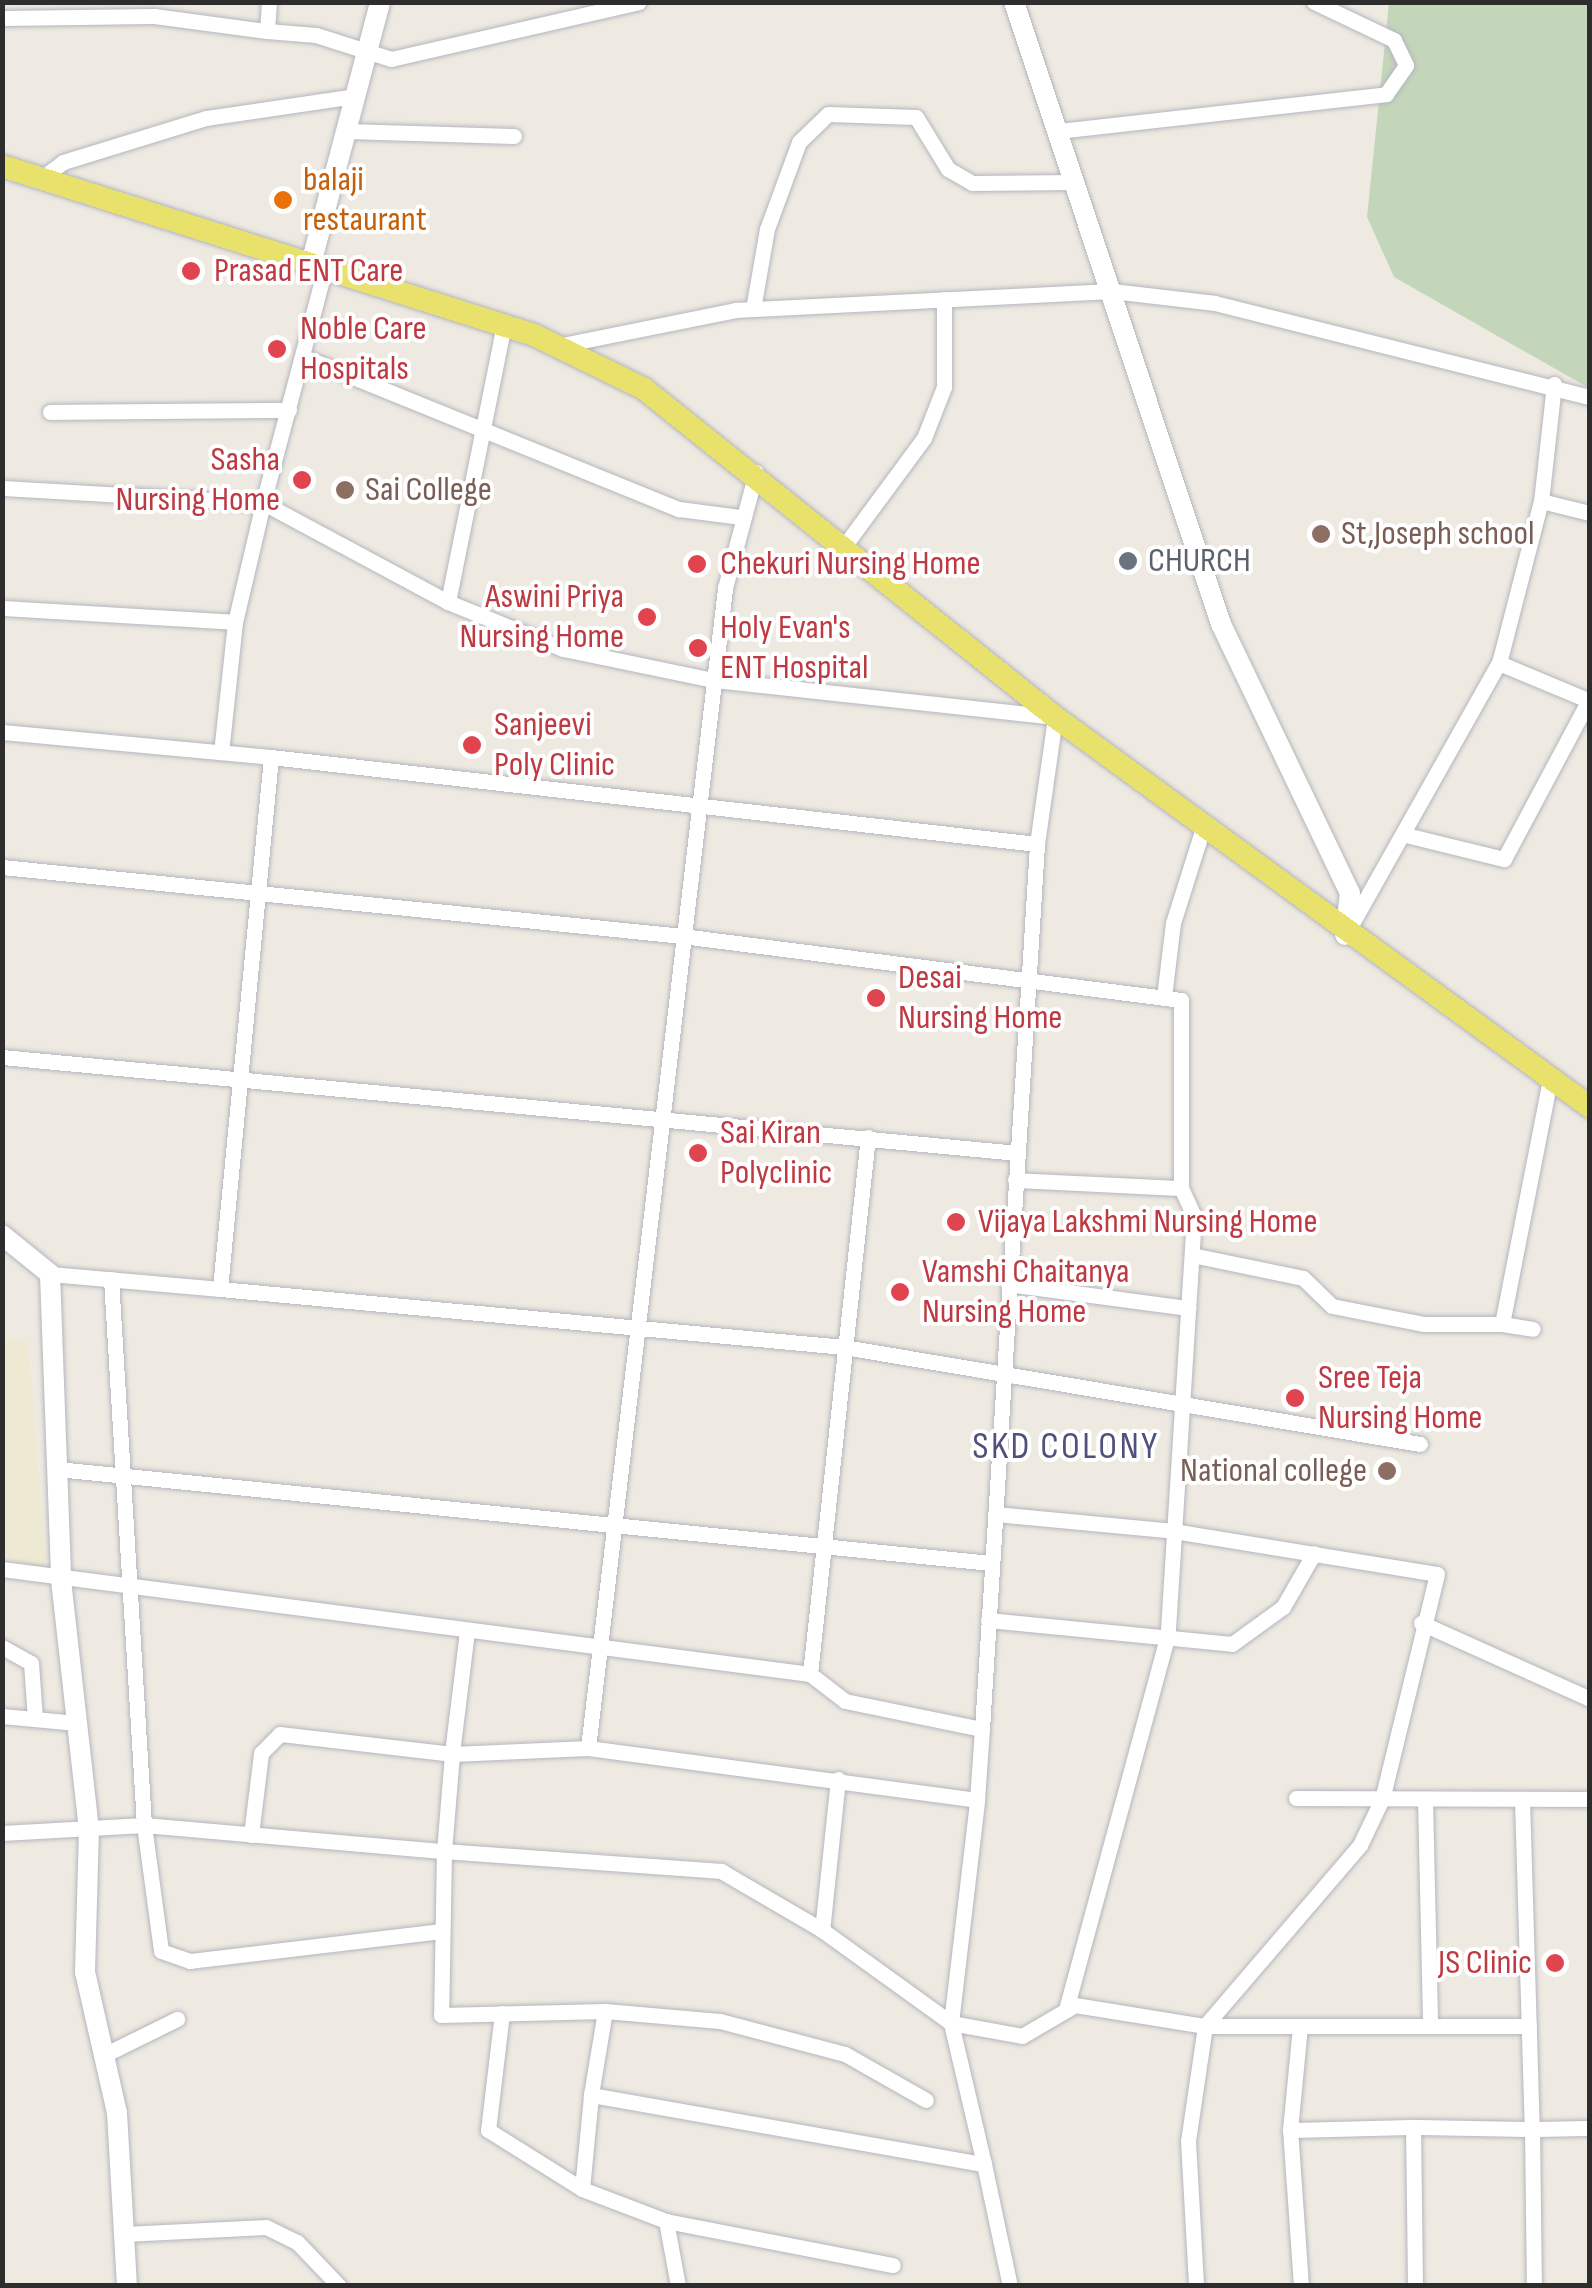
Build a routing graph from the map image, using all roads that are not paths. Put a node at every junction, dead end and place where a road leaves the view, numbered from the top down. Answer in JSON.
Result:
{"nodes":[{"id":1,"x":268,"y":2,"type":"edge"},
{"id":2,"x":380,"y":2,"type":"edge"},
{"id":3,"x":639,"y":2,"type":"edge"},
{"id":4,"x":1014,"y":2,"type":"edge"},
{"id":5,"x":1314,"y":2,"type":"edge"},
{"id":6,"x":40,"y":8,"type":"edge"},
{"id":7,"x":155,"y":9,"type":"edge"},
{"id":8,"x":2,"y":18,"type":"edge"},
{"id":9,"x":267,"y":31,"type":"junction"},
{"id":10,"x":366,"y":56,"type":"junction"},
{"id":11,"x":355,"y":96,"type":"junction"},
{"id":12,"x":346,"y":131,"type":"junction"},
{"id":13,"x":1058,"y":131,"type":"junction"},
{"id":14,"x":514,"y":136,"type":"dead end"},
{"id":15,"x":2,"y":166,"type":"edge"},
{"id":16,"x":42,"y":178,"type":"junction"},
{"id":17,"x":1075,"y":182,"type":"junction"},
{"id":18,"x":319,"y":262,"type":"junction"},
{"id":19,"x":1112,"y":291,"type":"junction"},
{"id":20,"x":944,"y":299,"type":"junction"},
{"id":21,"x":753,"y":309,"type":"junction"},
{"id":22,"x":504,"y":325,"type":"junction"},
{"id":23,"x":557,"y":346,"type":"junction"},
{"id":24,"x":304,"y":357,"type":"junction"},
{"id":25,"x":1554,"y":384,"type":"junction"},
{"id":26,"x":1590,"y":397,"type":"edge"},
{"id":27,"x":290,"y":410,"type":"junction"},
{"id":28,"x":50,"y":412,"type":"dead end"},
{"id":29,"x":483,"y":430,"type":"junction"},
{"id":30,"x":756,"y":472,"type":"junction"},
{"id":31,"x":2,"y":488,"type":"edge"},
{"id":32,"x":1541,"y":501,"type":"junction"},
{"id":33,"x":262,"y":503,"type":"junction"},
{"id":34,"x":1590,"y":514,"type":"edge"},
{"id":35,"x":741,"y":517,"type":"junction"},
{"id":36,"x":845,"y":545,"type":"junction"},
{"id":37,"x":448,"y":602,"type":"junction"},
{"id":38,"x":2,"y":608,"type":"edge"},
{"id":39,"x":236,"y":622,"type":"junction"},
{"id":40,"x":1500,"y":662,"type":"junction"},
{"id":41,"x":713,"y":680,"type":"junction"},
{"id":42,"x":1589,"y":701,"type":"edge"},
{"id":43,"x":1055,"y":717,"type":"junction"},
{"id":44,"x":2,"y":732,"type":"edge"},
{"id":45,"x":220,"y":752,"type":"junction"},
{"id":46,"x":271,"y":756,"type":"junction"},
{"id":47,"x":698,"y":802,"type":"junction"},
{"id":48,"x":1203,"y":828,"type":"junction"},
{"id":49,"x":1406,"y":835,"type":"junction"},
{"id":50,"x":1037,"y":844,"type":"junction"},
{"id":51,"x":2,"y":867,"type":"edge"},
{"id":52,"x":258,"y":898,"type":"junction"},
{"id":53,"x":1345,"y":935,"type":"junction"},
{"id":54,"x":682,"y":936,"type":"junction"},
{"id":55,"x":1030,"y":978,"type":"junction"},
{"id":56,"x":1164,"y":997,"type":"junction"},
{"id":57,"x":2,"y":1057,"type":"edge"},
{"id":58,"x":240,"y":1078,"type":"junction"},
{"id":59,"x":1550,"y":1080,"type":"junction"},
{"id":60,"x":1590,"y":1108,"type":"edge"},
{"id":61,"x":660,"y":1116,"type":"junction"},
{"id":62,"x":868,"y":1137,"type":"junction"},
{"id":63,"x":1017,"y":1152,"type":"junction"},
{"id":64,"x":1015,"y":1180,"type":"junction"},
{"id":65,"x":1181,"y":1188,"type":"junction"},
{"id":66,"x":2,"y":1235,"type":"edge"},
{"id":67,"x":1192,"y":1255,"type":"junction"},
{"id":68,"x":50,"y":1274,"type":"junction"},
{"id":69,"x":110,"y":1279,"type":"junction"},
{"id":70,"x":1008,"y":1284,"type":"junction"},
{"id":71,"x":220,"y":1289,"type":"junction"},
{"id":72,"x":1188,"y":1308,"type":"junction"},
{"id":73,"x":1502,"y":1324,"type":"junction"},
{"id":74,"x":634,"y":1325,"type":"junction"},
{"id":75,"x":1533,"y":1329,"type":"dead end"},
{"id":76,"x":844,"y":1347,"type":"junction"},
{"id":77,"x":1003,"y":1369,"type":"junction"},
{"id":78,"x":1182,"y":1401,"type":"junction"},
{"id":79,"x":1420,"y":1444,"type":"dead end"},
{"id":80,"x":57,"y":1469,"type":"junction"},
{"id":81,"x":125,"y":1476,"type":"junction"},
{"id":82,"x":994,"y":1514,"type":"junction"},
{"id":83,"x":610,"y":1525,"type":"junction"},
{"id":84,"x":1174,"y":1531,"type":"junction"},
{"id":85,"x":823,"y":1546,"type":"junction"},
{"id":86,"x":1314,"y":1553,"type":"junction"},
{"id":87,"x":991,"y":1563,"type":"junction"},
{"id":88,"x":2,"y":1569,"type":"edge"},
{"id":89,"x":60,"y":1580,"type":"junction"},
{"id":90,"x":131,"y":1589,"type":"junction"},
{"id":91,"x":988,"y":1620,"type":"junction"},
{"id":92,"x":1421,"y":1623,"type":"junction"},
{"id":93,"x":467,"y":1631,"type":"junction"},
{"id":94,"x":1168,"y":1634,"type":"junction"},
{"id":95,"x":594,"y":1646,"type":"junction"},
{"id":96,"x":2,"y":1647,"type":"edge"},
{"id":97,"x":810,"y":1674,"type":"junction"},
{"id":98,"x":1590,"y":1700,"type":"edge"},
{"id":99,"x":2,"y":1716,"type":"edge"},
{"id":100,"x":35,"y":1719,"type":"junction"},
{"id":101,"x":77,"y":1723,"type":"junction"},
{"id":102,"x":982,"y":1728,"type":"junction"},
{"id":103,"x":588,"y":1748,"type":"junction"},
{"id":104,"x":452,"y":1754,"type":"junction"},
{"id":105,"x":838,"y":1779,"type":"junction"},
{"id":106,"x":1296,"y":1798,"type":"dead end"},
{"id":107,"x":1382,"y":1799,"type":"junction"},
{"id":108,"x":1424,"y":1799,"type":"junction"},
{"id":109,"x":1522,"y":1799,"type":"junction"},
{"id":110,"x":1590,"y":1799,"type":"edge"},
{"id":111,"x":977,"y":1800,"type":"junction"},
{"id":112,"x":144,"y":1826,"type":"junction"},
{"id":113,"x":89,"y":1829,"type":"junction"},
{"id":114,"x":2,"y":1832,"type":"edge"},
{"id":115,"x":250,"y":1835,"type":"junction"},
{"id":116,"x":444,"y":1852,"type":"junction"},
{"id":117,"x":822,"y":1930,"type":"junction"},
{"id":118,"x":442,"y":1931,"type":"junction"},
{"id":119,"x":1068,"y":2006,"type":"junction"},
{"id":120,"x":605,"y":2011,"type":"junction"},
{"id":121,"x":502,"y":2013,"type":"junction"},
{"id":122,"x":177,"y":2020,"type":"dead end"},
{"id":123,"x":951,"y":2023,"type":"junction"},
{"id":124,"x":1206,"y":2026,"type":"junction"},
{"id":125,"x":1300,"y":2026,"type":"junction"},
{"id":126,"x":1430,"y":2026,"type":"junction"},
{"id":127,"x":1529,"y":2026,"type":"junction"},
{"id":128,"x":102,"y":2056,"type":"junction"},
{"id":129,"x":591,"y":2095,"type":"junction"},
{"id":130,"x":926,"y":2100,"type":"dead end"},
{"id":131,"x":1413,"y":2127,"type":"junction"},
{"id":132,"x":1590,"y":2128,"type":"edge"},
{"id":133,"x":1532,"y":2129,"type":"junction"},
{"id":134,"x":1290,"y":2130,"type":"junction"},
{"id":135,"x":984,"y":2164,"type":"junction"},
{"id":136,"x":582,"y":2190,"type":"junction"},
{"id":137,"x":666,"y":2221,"type":"junction"},
{"id":138,"x":124,"y":2234,"type":"junction"},
{"id":139,"x":894,"y":2265,"type":"dead end"},
{"id":140,"x":127,"y":2286,"type":"edge"},
{"id":141,"x":339,"y":2286,"type":"edge"},
{"id":142,"x":678,"y":2286,"type":"edge"},
{"id":143,"x":1010,"y":2286,"type":"edge"},
{"id":144,"x":1196,"y":2286,"type":"edge"},
{"id":145,"x":1301,"y":2286,"type":"edge"},
{"id":146,"x":1415,"y":2286,"type":"edge"},
{"id":147,"x":1534,"y":2286,"type":"edge"}],
"edges":[{"from":1,"to":9,"type":"street"},
{"from":2,"to":10,"type":"street"},
{"from":3,"to":10,"type":"street"},
{"from":4,"to":13,"type":"street"},
{"from":5,"to":13,"type":"street"},
{"from":6,"to":7,"type":"street"},
{"from":6,"to":8,"type":"street"},
{"from":7,"to":9,"type":"street"},
{"from":9,"to":10,"type":"street"},
{"from":10,"to":11,"type":"street"},
{"from":11,"to":12,"type":"street"},
{"from":11,"to":16,"type":"street"},
{"from":12,"to":14,"type":"street"},
{"from":12,"to":18,"type":"street"},
{"from":13,"to":17,"type":"street"},
{"from":15,"to":16,"type":"main road"},
{"from":16,"to":18,"type":"main road"},
{"from":17,"to":19,"type":"street"},
{"from":17,"to":21,"type":"street"},
{"from":18,"to":22,"type":"main road"},
{"from":18,"to":24,"type":"street"},
{"from":19,"to":20,"type":"street"},
{"from":19,"to":25,"type":"street"},
{"from":19,"to":53,"type":"street"},
{"from":20,"to":21,"type":"street"},
{"from":20,"to":36,"type":"street"},
{"from":21,"to":23,"type":"street"},
{"from":22,"to":23,"type":"main road"},
{"from":22,"to":29,"type":"street"},
{"from":23,"to":30,"type":"main road"},
{"from":24,"to":27,"type":"street"},
{"from":24,"to":29,"type":"street"},
{"from":25,"to":26,"type":"street"},
{"from":25,"to":32,"type":"street"},
{"from":27,"to":28,"type":"street"},
{"from":27,"to":33,"type":"street"},
{"from":29,"to":35,"type":"street"},
{"from":29,"to":37,"type":"street"},
{"from":30,"to":35,"type":"street"},
{"from":30,"to":36,"type":"main road"},
{"from":31,"to":33,"type":"street"},
{"from":32,"to":34,"type":"street"},
{"from":32,"to":40,"type":"street"},
{"from":33,"to":37,"type":"street"},
{"from":33,"to":39,"type":"street"},
{"from":35,"to":41,"type":"street"},
{"from":36,"to":43,"type":"main road"},
{"from":37,"to":41,"type":"street"},
{"from":38,"to":39,"type":"street"},
{"from":39,"to":45,"type":"street"},
{"from":40,"to":42,"type":"street"},
{"from":40,"to":49,"type":"street"},
{"from":41,"to":43,"type":"street"},
{"from":41,"to":47,"type":"street"},
{"from":42,"to":49,"type":"street"},
{"from":43,"to":48,"type":"main road"},
{"from":43,"to":50,"type":"street"},
{"from":44,"to":45,"type":"street"},
{"from":45,"to":46,"type":"street"},
{"from":46,"to":47,"type":"street"},
{"from":46,"to":52,"type":"street"},
{"from":47,"to":50,"type":"street"},
{"from":47,"to":54,"type":"street"},
{"from":48,"to":53,"type":"main road"},
{"from":48,"to":56,"type":"street"},
{"from":49,"to":53,"type":"street"},
{"from":50,"to":55,"type":"street"},
{"from":51,"to":52,"type":"street"},
{"from":52,"to":54,"type":"street"},
{"from":52,"to":58,"type":"street"},
{"from":53,"to":59,"type":"main road"},
{"from":54,"to":55,"type":"street"},
{"from":54,"to":61,"type":"street"},
{"from":55,"to":56,"type":"street"},
{"from":55,"to":63,"type":"street"},
{"from":56,"to":65,"type":"street"},
{"from":57,"to":58,"type":"street"},
{"from":58,"to":61,"type":"street"},
{"from":58,"to":71,"type":"street"},
{"from":59,"to":60,"type":"main road"},
{"from":59,"to":73,"type":"street"},
{"from":61,"to":62,"type":"street"},
{"from":61,"to":74,"type":"street"},
{"from":62,"to":63,"type":"street"},
{"from":62,"to":76,"type":"street"},
{"from":63,"to":64,"type":"street"},
{"from":64,"to":65,"type":"street"},
{"from":64,"to":70,"type":"street"},
{"from":65,"to":67,"type":"street"},
{"from":66,"to":68,"type":"street"},
{"from":67,"to":72,"type":"street"},
{"from":67,"to":73,"type":"street"},
{"from":68,"to":69,"type":"street"},
{"from":68,"to":80,"type":"street"},
{"from":69,"to":71,"type":"street"},
{"from":69,"to":81,"type":"street"},
{"from":70,"to":72,"type":"street"},
{"from":70,"to":77,"type":"street"},
{"from":71,"to":74,"type":"street"},
{"from":72,"to":78,"type":"street"},
{"from":73,"to":75,"type":"street"},
{"from":74,"to":76,"type":"street"},
{"from":74,"to":83,"type":"street"},
{"from":76,"to":77,"type":"street"},
{"from":76,"to":85,"type":"street"},
{"from":77,"to":78,"type":"street"},
{"from":77,"to":82,"type":"street"},
{"from":78,"to":79,"type":"street"},
{"from":78,"to":84,"type":"street"},
{"from":80,"to":81,"type":"street"},
{"from":80,"to":89,"type":"street"},
{"from":81,"to":83,"type":"street"},
{"from":81,"to":90,"type":"street"},
{"from":82,"to":84,"type":"street"},
{"from":82,"to":87,"type":"street"},
{"from":83,"to":85,"type":"street"},
{"from":83,"to":95,"type":"street"},
{"from":84,"to":86,"type":"street"},
{"from":84,"to":94,"type":"street"},
{"from":85,"to":87,"type":"street"},
{"from":85,"to":97,"type":"street"},
{"from":86,"to":92,"type":"street"},
{"from":86,"to":94,"type":"street"},
{"from":87,"to":91,"type":"street"},
{"from":88,"to":89,"type":"street"},
{"from":89,"to":90,"type":"street"},
{"from":89,"to":101,"type":"street"},
{"from":90,"to":93,"type":"street"},
{"from":90,"to":112,"type":"street"},
{"from":91,"to":94,"type":"street"},
{"from":91,"to":102,"type":"street"},
{"from":92,"to":98,"type":"street"},
{"from":92,"to":107,"type":"street"},
{"from":93,"to":95,"type":"street"},
{"from":93,"to":104,"type":"street"},
{"from":94,"to":119,"type":"street"},
{"from":95,"to":97,"type":"street"},
{"from":95,"to":103,"type":"street"},
{"from":96,"to":100,"type":"street"},
{"from":97,"to":102,"type":"street"},
{"from":99,"to":100,"type":"street"},
{"from":100,"to":101,"type":"street"},
{"from":101,"to":113,"type":"street"},
{"from":102,"to":111,"type":"street"},
{"from":103,"to":104,"type":"street"},
{"from":103,"to":105,"type":"street"},
{"from":104,"to":115,"type":"street"},
{"from":104,"to":116,"type":"street"},
{"from":105,"to":111,"type":"street"},
{"from":105,"to":117,"type":"street"},
{"from":106,"to":107,"type":"street"},
{"from":107,"to":108,"type":"street"},
{"from":107,"to":124,"type":"street"},
{"from":108,"to":109,"type":"street"},
{"from":108,"to":126,"type":"street"},
{"from":109,"to":110,"type":"street"},
{"from":109,"to":127,"type":"street"},
{"from":111,"to":123,"type":"street"},
{"from":112,"to":113,"type":"street"},
{"from":112,"to":115,"type":"street"},
{"from":112,"to":118,"type":"street"},
{"from":113,"to":114,"type":"street"},
{"from":113,"to":128,"type":"street"},
{"from":115,"to":116,"type":"street"},
{"from":116,"to":117,"type":"street"},
{"from":116,"to":118,"type":"street"},
{"from":117,"to":123,"type":"street"},
{"from":118,"to":121,"type":"street"},
{"from":119,"to":123,"type":"street"},
{"from":119,"to":124,"type":"street"},
{"from":120,"to":121,"type":"street"},
{"from":120,"to":129,"type":"street"},
{"from":120,"to":130,"type":"street"},
{"from":121,"to":136,"type":"street"},
{"from":122,"to":128,"type":"street"},
{"from":123,"to":135,"type":"street"},
{"from":124,"to":125,"type":"street"},
{"from":124,"to":144,"type":"street"},
{"from":125,"to":126,"type":"street"},
{"from":125,"to":134,"type":"street"},
{"from":126,"to":127,"type":"street"},
{"from":127,"to":133,"type":"street"},
{"from":128,"to":138,"type":"street"},
{"from":129,"to":135,"type":"street"},
{"from":129,"to":136,"type":"street"},
{"from":131,"to":133,"type":"street"},
{"from":131,"to":134,"type":"street"},
{"from":131,"to":146,"type":"street"},
{"from":132,"to":133,"type":"street"},
{"from":133,"to":147,"type":"street"},
{"from":134,"to":145,"type":"street"},
{"from":135,"to":143,"type":"street"},
{"from":136,"to":137,"type":"street"},
{"from":137,"to":139,"type":"street"},
{"from":137,"to":142,"type":"street"},
{"from":138,"to":140,"type":"street"},
{"from":138,"to":141,"type":"street"}]}
